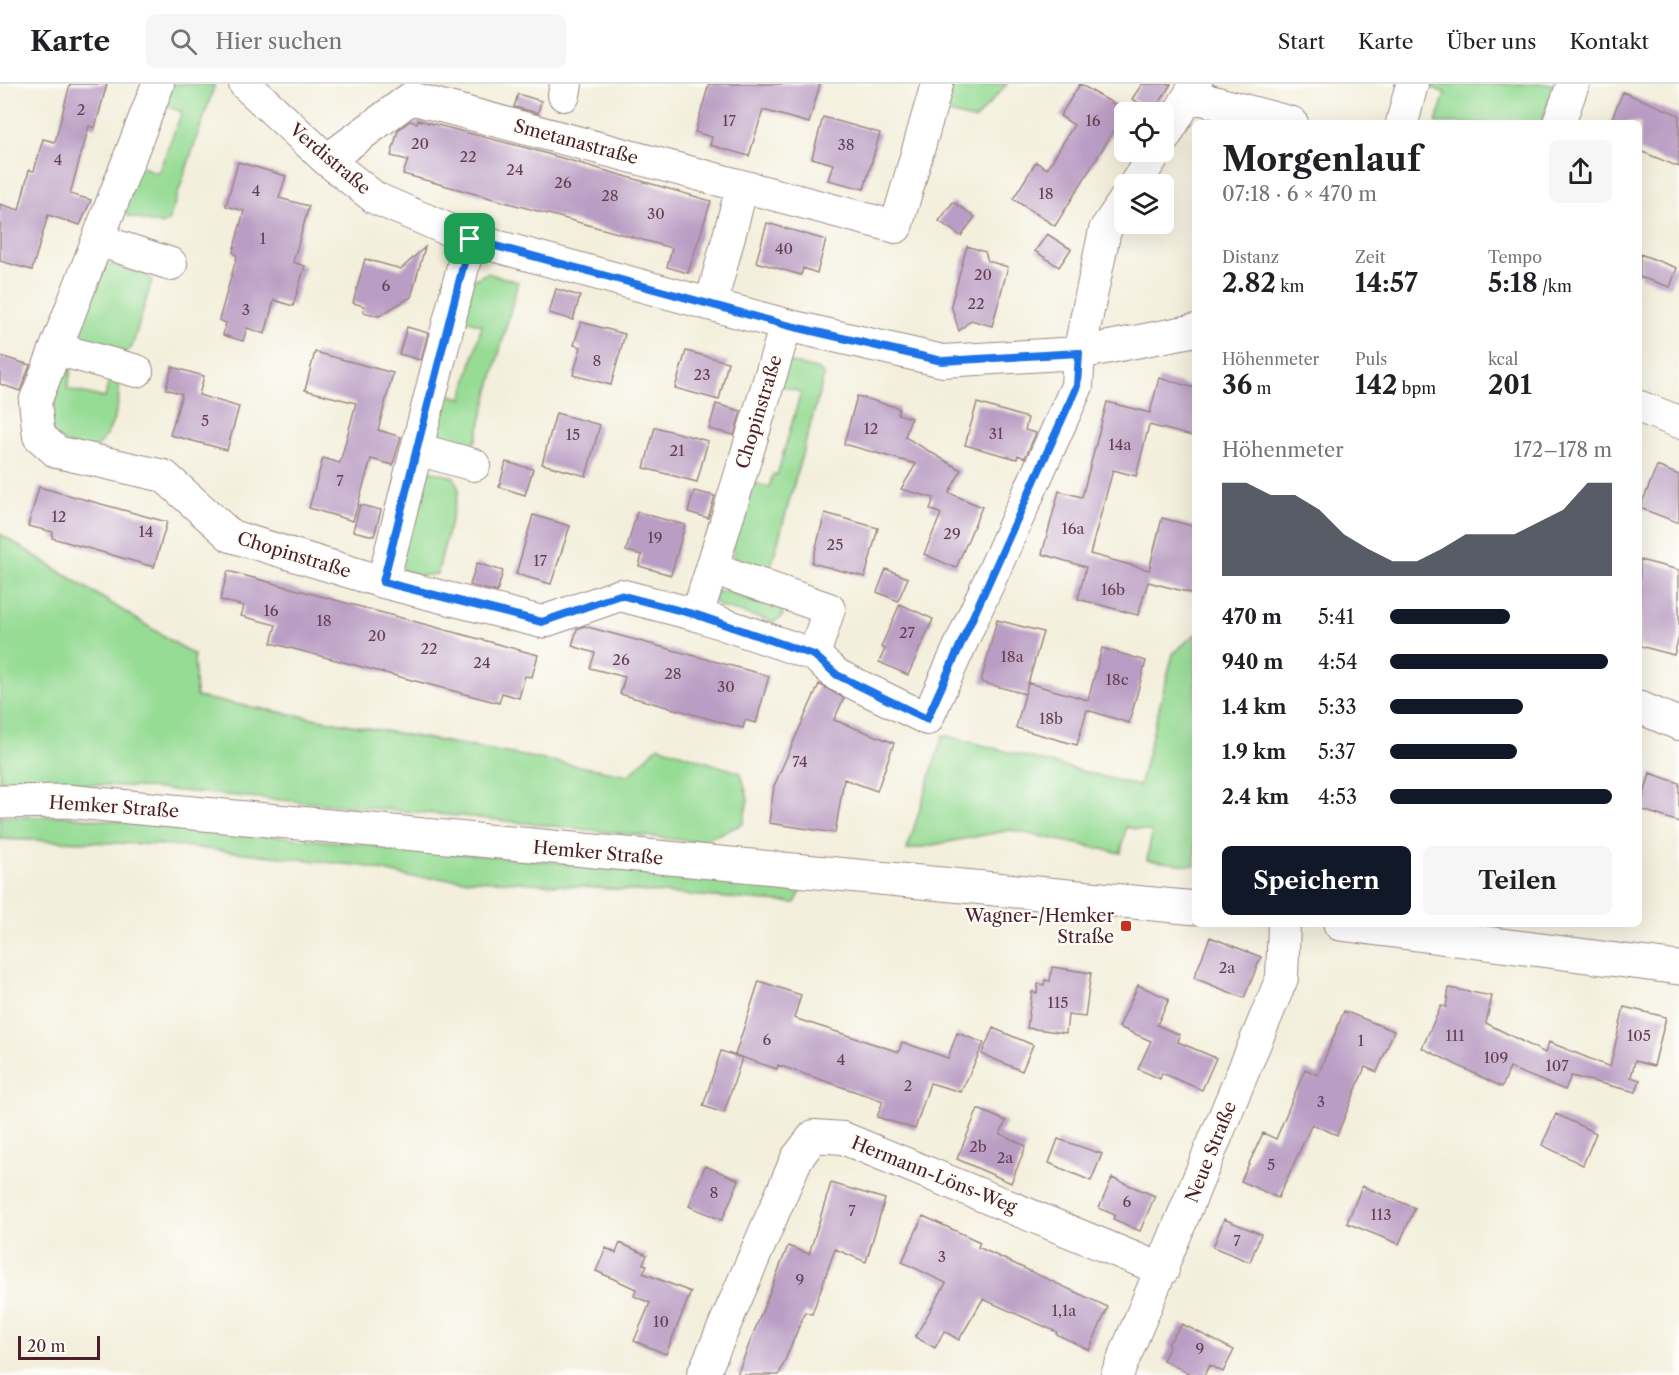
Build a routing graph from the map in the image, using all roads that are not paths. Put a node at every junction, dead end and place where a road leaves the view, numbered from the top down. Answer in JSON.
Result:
{"nodes":[{"id":1,"x":158,"y":84,"type":"edge"},
{"id":2,"x":245,"y":84,"type":"edge"},
{"id":3,"x":937,"y":84,"type":"edge"},
{"id":4,"x":1412,"y":84,"type":"edge"},
{"id":5,"x":1573,"y":84,"type":"edge"},
{"id":6,"x":1193,"y":90,"type":"edge"},
{"id":7,"x":411,"y":91,"type":"edge"},
{"id":8,"x":1283,"y":120,"type":"edge"},
{"id":9,"x":1403,"y":120,"type":"edge"},
{"id":10,"x":1560,"y":120,"type":"edge"},
{"id":11,"x":1174,"y":121,"type":"edge"},
{"id":12,"x":327,"y":160,"type":"junction"},
{"id":13,"x":742,"y":187,"type":"junction"},
{"id":14,"x":1114,"y":217,"type":"edge"},
{"id":15,"x":470,"y":239,"type":"junction"},
{"id":16,"x":98,"y":240,"type":"junction"},
{"id":17,"x":171,"y":264,"type":"dead end"},
{"id":18,"x":711,"y":304,"type":"junction"},
{"id":19,"x":786,"y":325,"type":"junction"},
{"id":20,"x":1192,"y":331,"type":"edge"},
{"id":21,"x":56,"y":349,"type":"junction"},
{"id":22,"x":1079,"y":353,"type":"junction"},
{"id":23,"x":137,"y":371,"type":"dead end"},
{"id":24,"x":1642,"y":408,"type":"edge"},
{"id":25,"x":1679,"y":422,"type":"edge"},
{"id":26,"x":417,"y":449,"type":"junction"},
{"id":27,"x":474,"y":465,"type":"dead end"},
{"id":28,"x":711,"y":568,"type":"junction"},
{"id":29,"x":383,"y":582,"type":"junction"},
{"id":30,"x":697,"y":615,"type":"junction"},
{"id":31,"x":814,"y":655,"type":"junction"},
{"id":32,"x":1642,"y":708,"type":"edge"},
{"id":33,"x":1679,"y":724,"type":"edge"},
{"id":34,"x":0,"y":802,"type":"edge"},
{"id":35,"x":1192,"y":908,"type":"edge"},
{"id":36,"x":1284,"y":927,"type":"edge"},
{"id":37,"x":1363,"y":927,"type":"edge"},
{"id":38,"x":1679,"y":968,"type":"edge"},
{"id":39,"x":1163,"y":1270,"type":"junction"},
{"id":40,"x":703,"y":1375,"type":"edge"},
{"id":41,"x":1117,"y":1375,"type":"edge"}],
"edges":[{"from":1,"to":16,"type":"street","name":"Chopinstraße"},
{"from":2,"to":12,"type":"street","name":"Verdistraße"},
{"from":3,"to":13,"type":"street","name":"Smetanastraße"},
{"from":4,"to":9,"type":"street"},
{"from":5,"to":10,"type":"street"},
{"from":6,"to":8,"type":"street"},
{"from":6,"to":11,"type":"street"},
{"from":7,"to":12,"type":"street","name":"Smetanastraße"},
{"from":7,"to":13,"type":"street","name":"Smetanastraße"},
{"from":12,"to":15,"type":"street","name":"Verdistraße"},
{"from":13,"to":18,"type":"street"},
{"from":14,"to":22,"type":"street"},
{"from":15,"to":18,"type":"street","name":"Verdistraße"},
{"from":15,"to":26,"type":"street"},
{"from":16,"to":17,"type":"street"},
{"from":16,"to":21,"type":"street","name":"Chopinstraße"},
{"from":18,"to":19,"type":"street","name":"Verdistraße"},
{"from":19,"to":22,"type":"street","name":"Verdistraße"},
{"from":19,"to":28,"type":"street","name":"Chopinstraße"},
{"from":20,"to":22,"type":"street","name":"Verdistraße"},
{"from":21,"to":23,"type":"street"},
{"from":21,"to":29,"type":"street","name":"Chopinstraße"},
{"from":22,"to":31,"type":"street","name":"Chopinstraße"},
{"from":24,"to":25,"type":"street"},
{"from":26,"to":27,"type":"street"},
{"from":26,"to":29,"type":"street"},
{"from":28,"to":30,"type":"street","name":"Chopinstraße"},
{"from":28,"to":31,"type":"street"},
{"from":29,"to":30,"type":"street","name":"Chopinstraße"},
{"from":30,"to":31,"type":"street","name":"Chopinstraße"},
{"from":32,"to":33,"type":"street"},
{"from":34,"to":35,"type":"main road","name":"Hemker Straße"},
{"from":36,"to":39,"type":"street","name":"Neue Straße"},
{"from":37,"to":38,"type":"main road"},
{"from":39,"to":40,"type":"street","name":"Hermann-Löns-Weg"},
{"from":39,"to":41,"type":"street","name":"Neue Straße"}]}
